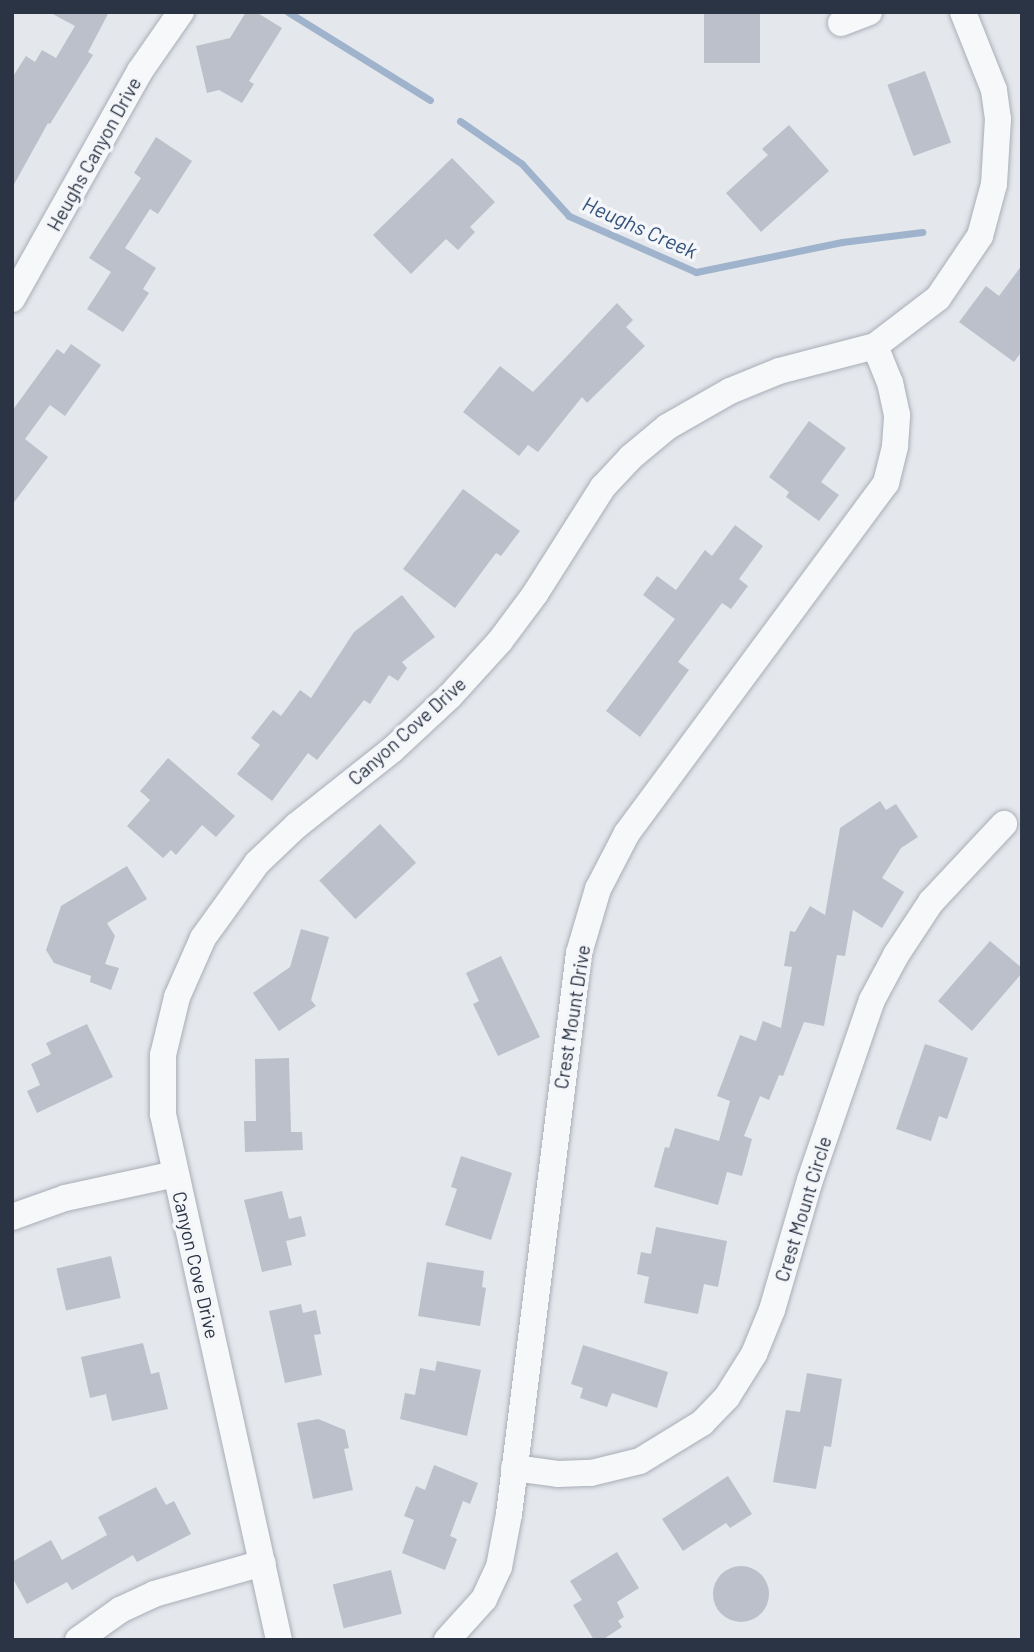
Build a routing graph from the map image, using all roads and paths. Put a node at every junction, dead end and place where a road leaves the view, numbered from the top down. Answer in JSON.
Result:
{"nodes":[{"id":1,"x":181,"y":12,"type":"edge"},
{"id":2,"x":869,"y":12,"type":"edge"},
{"id":3,"x":963,"y":12,"type":"edge"},
{"id":4,"x":841,"y":23,"type":"dead end"},
{"id":5,"x":1010,"y":116,"type":"edge"},
{"id":6,"x":12,"y":299,"type":"edge"},
{"id":7,"x":875,"y":346,"type":"junction"},
{"id":8,"x":1004,"y":824,"type":"dead end"},
{"id":9,"x":175,"y":1174,"type":"junction"},
{"id":10,"x":12,"y":1217,"type":"edge"},
{"id":11,"x":514,"y":1468,"type":"junction"},
{"id":12,"x":263,"y":1563,"type":"junction"},
{"id":13,"x":78,"y":1640,"type":"edge"},
{"id":14,"x":279,"y":1640,"type":"edge"},
{"id":15,"x":447,"y":1640,"type":"edge"}],
"edges":[{"from":1,"to":6,"type":"street","name":"Heughs Canyon Drive"},
{"from":2,"to":4,"type":"street"},
{"from":3,"to":5,"type":"street","name":"Canyon Cove Drive"},
{"from":5,"to":7,"type":"street","name":"Canyon Cove Drive"},
{"from":7,"to":9,"type":"street","name":"Canyon Cove Drive"},
{"from":7,"to":11,"type":"street","name":"Crest Mount Drive"},
{"from":8,"to":11,"type":"street","name":"Crest Mount Circle"},
{"from":9,"to":10,"type":"street"},
{"from":9,"to":12,"type":"street","name":"Canyon Cove Drive"},
{"from":11,"to":15,"type":"street","name":"Crest Mount Drive"},
{"from":12,"to":13,"type":"street"},
{"from":12,"to":14,"type":"street","name":"Canyon Cove Drive"}]}
